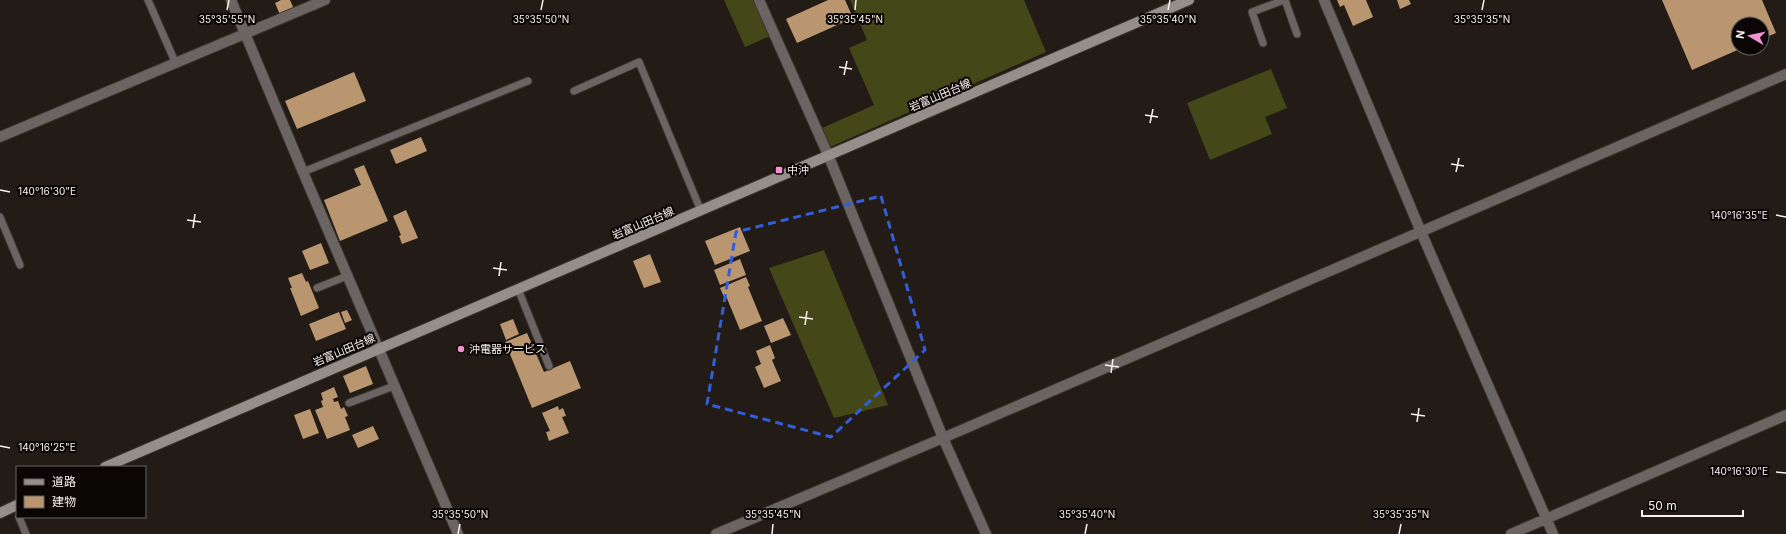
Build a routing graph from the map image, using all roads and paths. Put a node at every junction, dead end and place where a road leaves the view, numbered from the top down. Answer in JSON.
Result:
{"nodes":[{"id":1,"x":148,"y":0,"type":"edge"},
{"id":2,"x":231,"y":0,"type":"edge"},
{"id":3,"x":325,"y":0,"type":"edge"},
{"id":4,"x":759,"y":0,"type":"edge"},
{"id":5,"x":1189,"y":0,"type":"edge"},
{"id":6,"x":1284,"y":0,"type":"edge"},
{"id":7,"x":1324,"y":0,"type":"edge"},
{"id":8,"x":245,"y":33,"type":"junction"},
{"id":9,"x":1297,"y":34,"type":"dead end"},
{"id":10,"x":1263,"y":43,"type":"dead end"},
{"id":11,"x":176,"y":64,"type":"junction"},
{"id":12,"x":1786,"y":74,"type":"edge"},
{"id":13,"x":528,"y":81,"type":"dead end"},
{"id":14,"x":574,"y":91,"type":"dead end"},
{"id":15,"x":0,"y":137,"type":"edge"},
{"id":16,"x":829,"y":156,"type":"junction"},
{"id":17,"x":303,"y":172,"type":"junction"},
{"id":18,"x":701,"y":211,"type":"junction"},
{"id":19,"x":0,"y":217,"type":"edge"},
{"id":20,"x":1421,"y":232,"type":"junction"},
{"id":21,"x":20,"y":265,"type":"dead end"},
{"id":22,"x":347,"y":276,"type":"junction"},
{"id":23,"x":317,"y":288,"type":"dead end"},
{"id":24,"x":518,"y":289,"type":"junction"},
{"id":25,"x":378,"y":349,"type":"junction"},
{"id":26,"x":549,"y":366,"type":"dead end"},
{"id":27,"x":394,"y":386,"type":"junction"},
{"id":28,"x":349,"y":404,"type":"dead end"},
{"id":29,"x":1786,"y":416,"type":"edge"},
{"id":30,"x":944,"y":438,"type":"junction"},
{"id":31,"x":107,"y":466,"type":"edge"},
{"id":32,"x":16,"y":508,"type":"edge"},
{"id":33,"x":0,"y":512,"type":"edge"},
{"id":34,"x":19,"y":518,"type":"edge"},
{"id":35,"x":1546,"y":518,"type":"junction"},
{"id":36,"x":26,"y":534,"type":"edge"},
{"id":37,"x":458,"y":534,"type":"edge"},
{"id":38,"x":716,"y":534,"type":"edge"},
{"id":39,"x":986,"y":534,"type":"edge"},
{"id":40,"x":1511,"y":534,"type":"edge"},
{"id":41,"x":1553,"y":534,"type":"edge"}],
"edges":[{"from":1,"to":11,"type":"lane"},
{"from":2,"to":8,"type":"street"},
{"from":3,"to":8,"type":"street"},
{"from":4,"to":16,"type":"street"},
{"from":5,"to":16,"type":"main road","name":"岩富山田台線"},
{"from":6,"to":9,"type":"lane"},
{"from":6,"to":10,"type":"lane"},
{"from":7,"to":20,"type":"street"},
{"from":8,"to":11,"type":"street"},
{"from":8,"to":17,"type":"street"},
{"from":11,"to":15,"type":"street"},
{"from":12,"to":20,"type":"street"},
{"from":13,"to":17,"type":"lane"},
{"from":14,"to":18,"type":"lane"},
{"from":16,"to":18,"type":"main road","name":"岩富山田台線"},
{"from":16,"to":30,"type":"street"},
{"from":17,"to":22,"type":"street"},
{"from":18,"to":24,"type":"main road","name":"岩富山田台線"},
{"from":19,"to":21,"type":"lane"},
{"from":20,"to":30,"type":"street"},
{"from":20,"to":35,"type":"street"},
{"from":22,"to":23,"type":"lane"},
{"from":22,"to":25,"type":"street"},
{"from":24,"to":25,"type":"main road","name":"岩富山田台線"},
{"from":24,"to":26,"type":"lane"},
{"from":25,"to":27,"type":"street"},
{"from":25,"to":31,"type":"main road","name":"岩富山田台線"},
{"from":27,"to":28,"type":"lane"},
{"from":27,"to":37,"type":"street"},
{"from":29,"to":35,"type":"street"},
{"from":30,"to":38,"type":"street"},
{"from":30,"to":39,"type":"street"},
{"from":32,"to":33,"type":"main road"},
{"from":34,"to":36,"type":"lane"},
{"from":35,"to":40,"type":"street"},
{"from":35,"to":41,"type":"street"}]}
